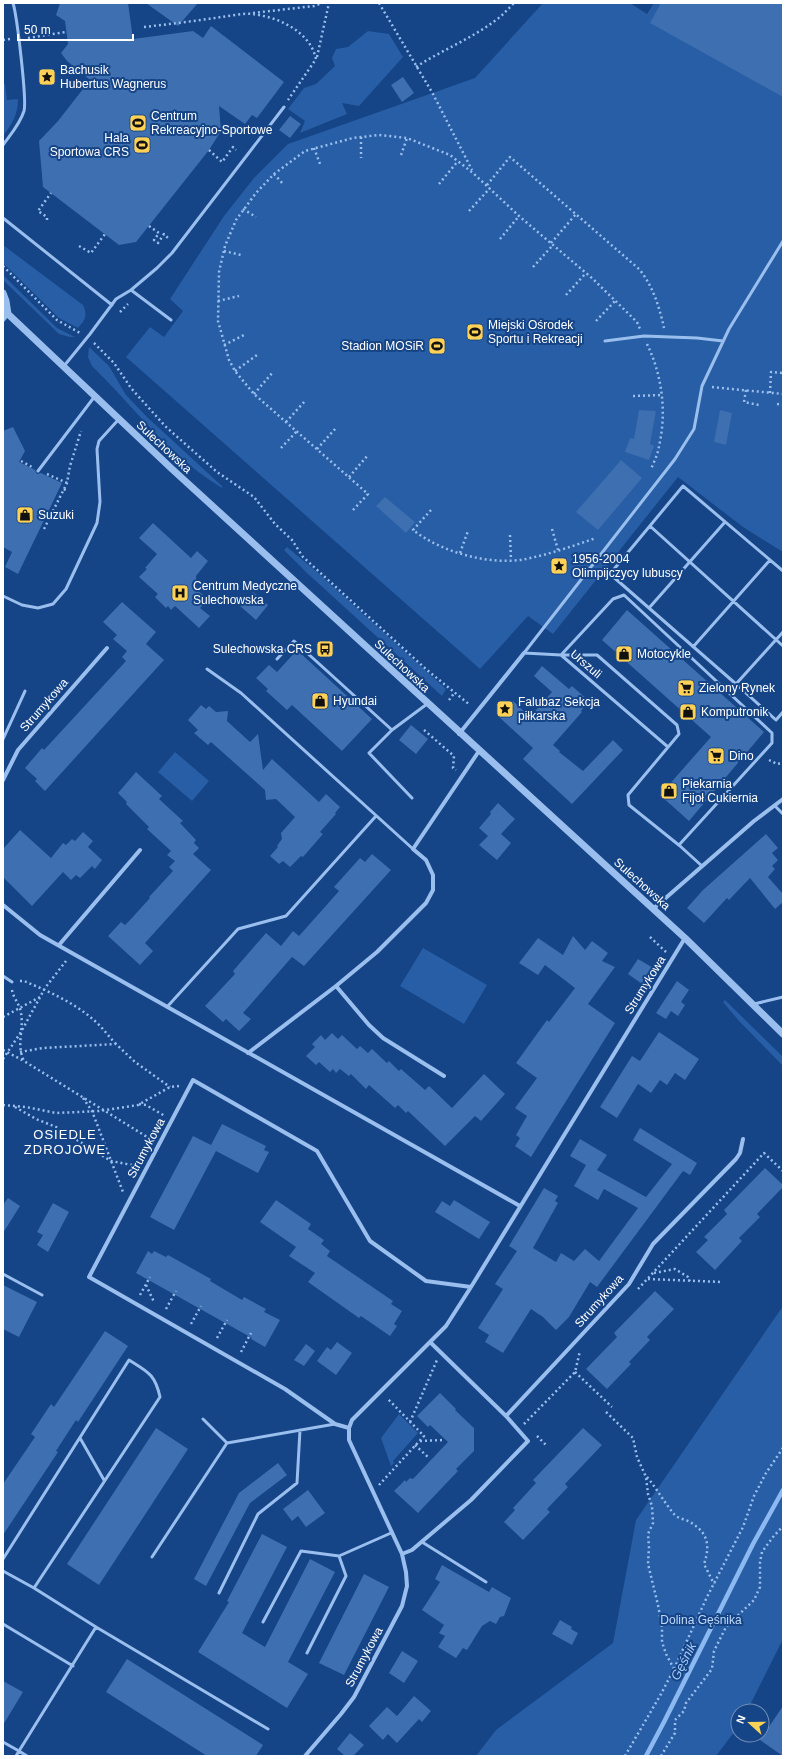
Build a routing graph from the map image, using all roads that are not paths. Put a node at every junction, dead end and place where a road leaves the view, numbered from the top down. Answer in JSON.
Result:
{"nodes":[{"id":1,"x":13,"y":3,"type":"edge"},
{"id":2,"x":284,"y":107,"type":"road end"},
{"id":3,"x":3,"y":145,"type":"edge"},
{"id":4,"x":3,"y":218,"type":"edge"},
{"id":5,"x":783,"y":241,"type":"edge"},
{"id":6,"x":131,"y":290,"type":"junction"},
{"id":7,"x":3,"y":293,"type":"edge"},
{"id":8,"x":112,"y":305,"type":"junction"},
{"id":9,"x":5,"y":313,"type":"edge"},
{"id":10,"x":3,"y":320,"type":"edge"},
{"id":11,"x":171,"y":320,"type":"dead end"},
{"id":12,"x":605,"y":341,"type":"dead end"},
{"id":13,"x":723,"y":341,"type":"junction"},
{"id":14,"x":64,"y":366,"type":"junction"},
{"id":15,"x":95,"y":396,"type":"junction"},
{"id":16,"x":119,"y":419,"type":"junction"},
{"id":17,"x":38,"y":471,"type":"dead end"},
{"id":18,"x":725,"y":522,"type":"junction"},
{"id":19,"x":650,"y":526,"type":"junction"},
{"id":20,"x":770,"y":560,"type":"junction"},
{"id":21,"x":690,"y":562,"type":"junction"},
{"id":22,"x":783,"y":571,"type":"edge"},
{"id":23,"x":3,"y":596,"type":"edge"},
{"id":24,"x":734,"y":602,"type":"junction"},
{"id":25,"x":649,"y":608,"type":"junction"},
{"id":26,"x":783,"y":632,"type":"edge"},
{"id":27,"x":776,"y":640,"type":"junction"},
{"id":28,"x":783,"y":646,"type":"edge"},
{"id":29,"x":693,"y":647,"type":"junction"},
{"id":30,"x":107,"y":648,"type":"dead end"},
{"id":31,"x":524,"y":653,"type":"junction"},
{"id":32,"x":561,"y":655,"type":"junction"},
{"id":33,"x":277,"y":659,"type":"dead end"},
{"id":34,"x":207,"y":669,"type":"dead end"},
{"id":35,"x":736,"y":684,"type":"junction"},
{"id":36,"x":25,"y":691,"type":"dead end"},
{"id":37,"x":427,"y":704,"type":"junction"},
{"id":38,"x":783,"y":712,"type":"edge"},
{"id":39,"x":392,"y":730,"type":"junction"},
{"id":40,"x":459,"y":734,"type":"junction"},
{"id":41,"x":3,"y":739,"type":"edge"},
{"id":42,"x":668,"y":748,"type":"junction"},
{"id":43,"x":479,"y":751,"type":"junction"},
{"id":44,"x":3,"y":780,"type":"edge"},
{"id":45,"x":412,"y":798,"type":"dead end"},
{"id":46,"x":783,"y":799,"type":"edge"},
{"id":47,"x":775,"y":806,"type":"junction"},
{"id":48,"x":783,"y":814,"type":"edge"},
{"id":49,"x":376,"y":816,"type":"junction"},
{"id":50,"x":679,"y":845,"type":"junction"},
{"id":51,"x":413,"y":849,"type":"junction"},
{"id":52,"x":140,"y":850,"type":"dead end"},
{"id":53,"x":702,"y":866,"type":"junction"},
{"id":54,"x":3,"y":905,"type":"edge"},
{"id":55,"x":653,"y":909,"type":"junction"},
{"id":56,"x":685,"y":938,"type":"junction"},
{"id":57,"x":58,"y":945,"type":"junction"},
{"id":58,"x":3,"y":976,"type":"edge"},
{"id":59,"x":12,"y":982,"type":"road end"},
{"id":60,"x":336,"y":986,"type":"junction"},
{"id":61,"x":783,"y":997,"type":"edge"},
{"id":62,"x":752,"y":1004,"type":"junction"},
{"id":63,"x":167,"y":1007,"type":"junction"},
{"id":64,"x":783,"y":1034,"type":"edge"},
{"id":65,"x":248,"y":1053,"type":"junction"},
{"id":66,"x":444,"y":1076,"type":"dead end"},
{"id":67,"x":743,"y":1140,"type":"dead end"},
{"id":68,"x":520,"y":1206,"type":"junction"},
{"id":69,"x":3,"y":1274,"type":"edge"},
{"id":70,"x":471,"y":1287,"type":"junction"},
{"id":71,"x":42,"y":1296,"type":"dead end"},
{"id":72,"x":430,"y":1342,"type":"junction"},
{"id":73,"x":506,"y":1416,"type":"junction"},
{"id":74,"x":203,"y":1419,"type":"dead end"},
{"id":75,"x":334,"y":1424,"type":"junction"},
{"id":76,"x":349,"y":1428,"type":"junction"},
{"id":77,"x":300,"y":1430,"type":"junction"},
{"id":78,"x":80,"y":1438,"type":"junction"},
{"id":79,"x":227,"y":1444,"type":"junction"},
{"id":80,"x":104,"y":1480,"type":"junction"},
{"id":81,"x":391,"y":1533,"type":"junction"},
{"id":82,"x":422,"y":1542,"type":"junction"},
{"id":83,"x":402,"y":1554,"type":"junction"},
{"id":84,"x":340,"y":1556,"type":"junction"},
{"id":85,"x":152,"y":1557,"type":"dead end"},
{"id":86,"x":3,"y":1559,"type":"edge"},
{"id":87,"x":3,"y":1571,"type":"edge"},
{"id":88,"x":486,"y":1582,"type":"dead end"},
{"id":89,"x":34,"y":1588,"type":"junction"},
{"id":90,"x":219,"y":1593,"type":"dead end"},
{"id":91,"x":263,"y":1622,"type":"dead end"},
{"id":92,"x":3,"y":1624,"type":"edge"},
{"id":93,"x":96,"y":1627,"type":"junction"},
{"id":94,"x":307,"y":1653,"type":"dead end"},
{"id":95,"x":73,"y":1666,"type":"junction"},
{"id":96,"x":268,"y":1729,"type":"dead end"},
{"id":97,"x":3,"y":1742,"type":"edge"},
{"id":98,"x":19,"y":1751,"type":"junction"},
{"id":99,"x":16,"y":1756,"type":"edge"},
{"id":100,"x":27,"y":1756,"type":"edge"},
{"id":101,"x":305,"y":1756,"type":"edge"}],
"edges":[{"from":1,"to":3,"type":"lane"},
{"from":2,"to":6,"type":"lane"},
{"from":4,"to":8,"type":"lane"},
{"from":5,"to":13,"type":"lane"},
{"from":6,"to":8,"type":"lane"},
{"from":6,"to":11,"type":"lane"},
{"from":7,"to":9,"type":"street"},
{"from":8,"to":14,"type":"lane"},
{"from":9,"to":10,"type":"street"},
{"from":9,"to":14,"type":"street","name":"Sulechowska"},
{"from":12,"to":13,"type":"lane"},
{"from":13,"to":31,"type":"lane"},
{"from":14,"to":15,"type":"street","name":"Sulechowska"},
{"from":15,"to":16,"type":"street","name":"Sulechowska"},
{"from":15,"to":17,"type":"lane"},
{"from":16,"to":23,"type":"lane"},
{"from":16,"to":37,"type":"street","name":"Sulechowska"},
{"from":18,"to":19,"type":"lane"},
{"from":18,"to":20,"type":"lane"},
{"from":18,"to":21,"type":"lane"},
{"from":19,"to":21,"type":"lane"},
{"from":19,"to":25,"type":"lane"},
{"from":20,"to":22,"type":"lane"},
{"from":20,"to":24,"type":"lane"},
{"from":21,"to":24,"type":"lane"},
{"from":21,"to":25,"type":"lane"},
{"from":24,"to":27,"type":"lane"},
{"from":24,"to":29,"type":"lane"},
{"from":25,"to":29,"type":"lane"},
{"from":26,"to":27,"type":"lane"},
{"from":27,"to":28,"type":"lane"},
{"from":27,"to":35,"type":"lane"},
{"from":29,"to":35,"type":"lane"},
{"from":30,"to":44,"type":"street","name":"Strumykowa"},
{"from":31,"to":32,"type":"lane","name":"Urszuli"},
{"from":31,"to":40,"type":"street"},
{"from":32,"to":42,"type":"lane","name":"Urszuli"},
{"from":32,"to":42,"type":"lane"},
{"from":32,"to":50,"type":"lane"},
{"from":33,"to":39,"type":"lane"},
{"from":34,"to":49,"type":"lane"},
{"from":35,"to":38,"type":"lane"},
{"from":36,"to":41,"type":"lane"},
{"from":37,"to":39,"type":"lane"},
{"from":37,"to":40,"type":"street","name":"Sulechowska"},
{"from":39,"to":45,"type":"lane"},
{"from":40,"to":43,"type":"street","name":"Sulechowska"},
{"from":42,"to":50,"type":"lane"},
{"from":43,"to":51,"type":"street"},
{"from":43,"to":55,"type":"street","name":"Sulechowska"},
{"from":46,"to":47,"type":"street"},
{"from":47,"to":48,"type":"lane"},
{"from":47,"to":53,"type":"street"},
{"from":49,"to":51,"type":"lane"},
{"from":49,"to":63,"type":"lane"},
{"from":50,"to":53,"type":"lane"},
{"from":51,"to":60,"type":"street"},
{"from":52,"to":57,"type":"street"},
{"from":53,"to":55,"type":"street"},
{"from":54,"to":57,"type":"street"},
{"from":55,"to":56,"type":"street","name":"Sulechowska"},
{"from":56,"to":62,"type":"street","name":"Sulechowska"},
{"from":56,"to":68,"type":"street","name":"Strumykowa"},
{"from":57,"to":63,"type":"street"},
{"from":58,"to":59,"type":"lane"},
{"from":60,"to":65,"type":"street"},
{"from":60,"to":66,"type":"street"},
{"from":61,"to":62,"type":"lane"},
{"from":62,"to":64,"type":"street","name":"Sulechowska"},
{"from":63,"to":65,"type":"street"},
{"from":65,"to":68,"type":"street"},
{"from":67,"to":73,"type":"street","name":"Strumykowa"},
{"from":68,"to":70,"type":"street","name":"Strumykowa"},
{"from":69,"to":71,"type":"lane"},
{"from":70,"to":72,"type":"street","name":"Strumykowa"},
{"from":70,"to":75,"type":"street","name":"Strumykowa"},
{"from":72,"to":73,"type":"street"},
{"from":72,"to":76,"type":"street","name":"Strumykowa"},
{"from":73,"to":82,"type":"street"},
{"from":74,"to":79,"type":"lane"},
{"from":75,"to":76,"type":"street","name":"Strumykowa"},
{"from":75,"to":77,"type":"lane"},
{"from":76,"to":81,"type":"street","name":"Strumykowa"},
{"from":77,"to":79,"type":"lane"},
{"from":77,"to":90,"type":"lane"},
{"from":78,"to":80,"type":"lane"},
{"from":78,"to":80,"type":"lane"},
{"from":78,"to":86,"type":"lane"},
{"from":79,"to":85,"type":"lane"},
{"from":80,"to":89,"type":"lane"},
{"from":81,"to":83,"type":"street","name":"Strumykowa"},
{"from":81,"to":84,"type":"lane"},
{"from":82,"to":83,"type":"street"},
{"from":82,"to":88,"type":"lane"},
{"from":83,"to":101,"type":"street","name":"Strumykowa"},
{"from":84,"to":91,"type":"lane"},
{"from":84,"to":94,"type":"lane"},
{"from":87,"to":89,"type":"lane"},
{"from":89,"to":93,"type":"lane"},
{"from":92,"to":95,"type":"lane"},
{"from":93,"to":95,"type":"lane"},
{"from":93,"to":96,"type":"lane"},
{"from":95,"to":98,"type":"lane"},
{"from":97,"to":98,"type":"lane"},
{"from":98,"to":99,"type":"lane"},
{"from":98,"to":100,"type":"lane"}]}
